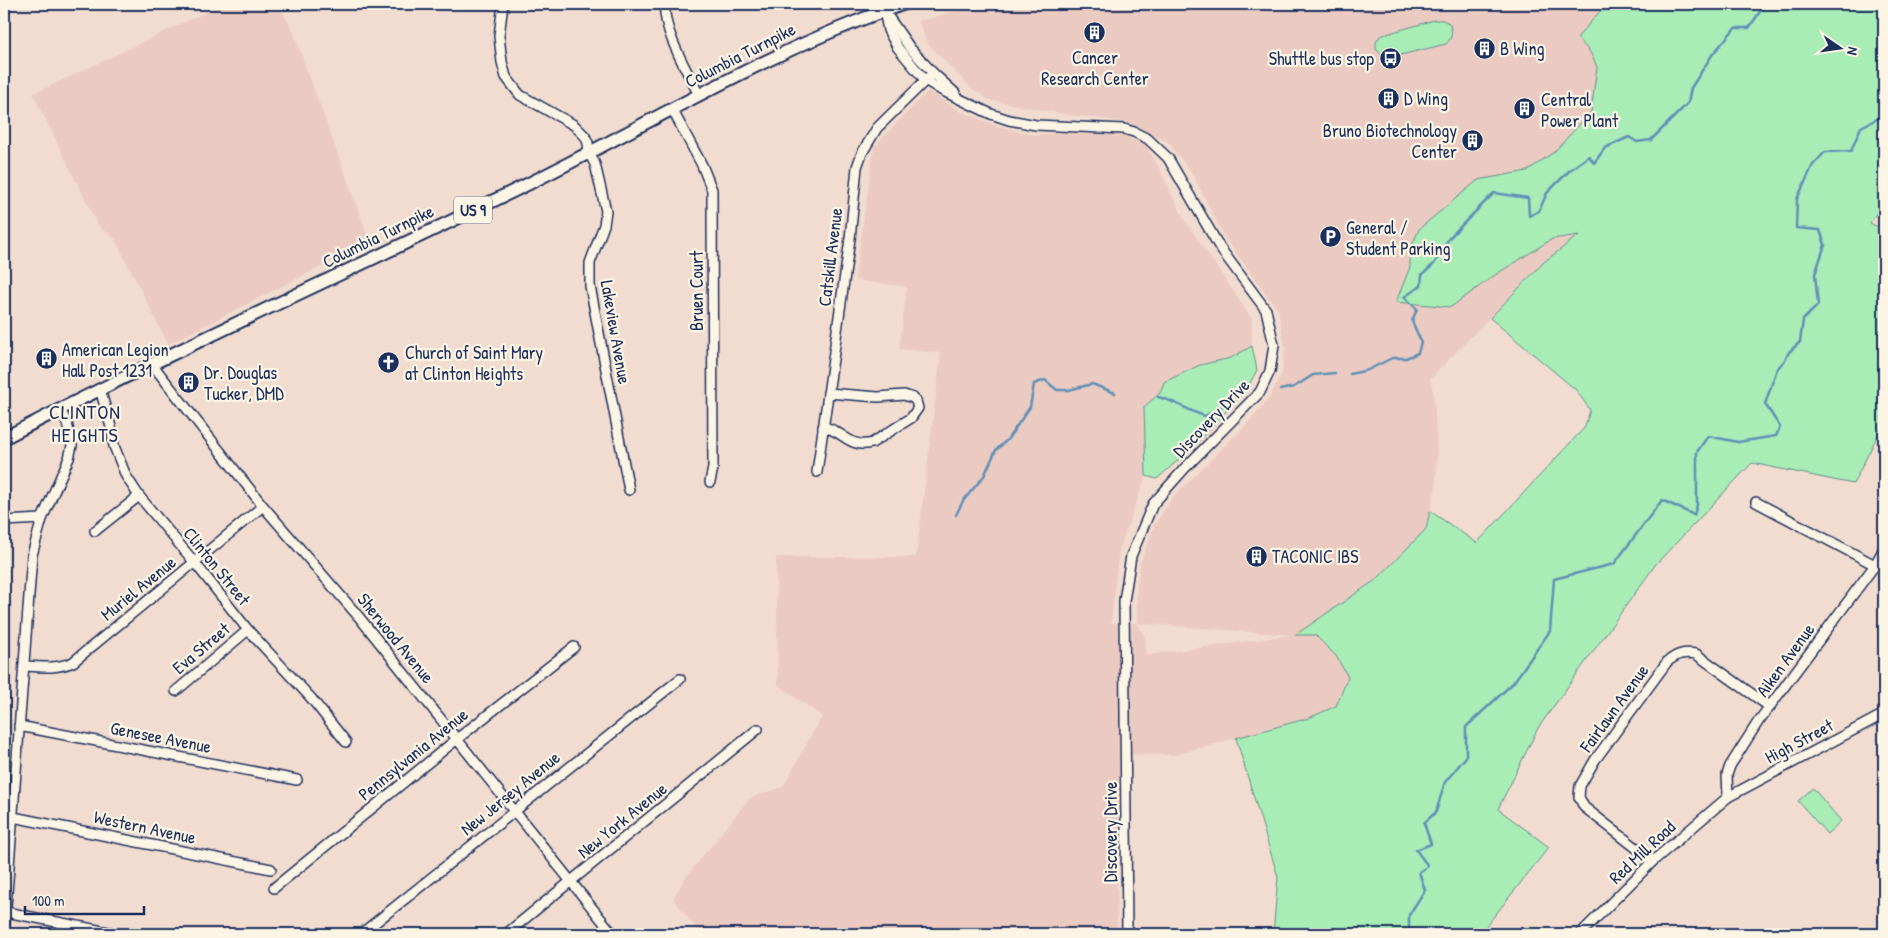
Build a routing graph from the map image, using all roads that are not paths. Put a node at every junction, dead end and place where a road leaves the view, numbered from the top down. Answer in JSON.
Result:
{"nodes":[{"id":1,"x":503,"y":4,"type":"edge"},
{"id":2,"x":665,"y":4,"type":"edge"},
{"id":3,"x":904,"y":4,"type":"edge"},
{"id":4,"x":884,"y":10,"type":"junction"},
{"id":5,"x":933,"y":73,"type":"junction"},
{"id":6,"x":925,"y":80,"type":"junction"},
{"id":7,"x":698,"y":95,"type":"junction"},
{"id":8,"x":964,"y":101,"type":"junction"},
{"id":9,"x":672,"y":109,"type":"junction"},
{"id":10,"x":589,"y":153,"type":"junction"},
{"id":11,"x":152,"y":364,"type":"junction"},
{"id":12,"x":100,"y":390,"type":"junction"},
{"id":13,"x":828,"y":393,"type":"junction"},
{"id":14,"x":60,"y":409,"type":"junction"},
{"id":15,"x":823,"y":427,"type":"junction"},
{"id":16,"x":4,"y":438,"type":"edge"},
{"id":17,"x":817,"y":472,"type":"dead end"},
{"id":18,"x":710,"y":482,"type":"dead end"},
{"id":19,"x":629,"y":490,"type":"dead end"},
{"id":20,"x":139,"y":496,"type":"junction"},
{"id":21,"x":1756,"y":502,"type":"dead end"},
{"id":22,"x":263,"y":506,"type":"junction"},
{"id":23,"x":42,"y":520,"type":"junction"},
{"id":24,"x":4,"y":521,"type":"edge"},
{"id":25,"x":96,"y":531,"type":"dead end"},
{"id":26,"x":1884,"y":548,"type":"edge"},
{"id":27,"x":195,"y":563,"type":"junction"},
{"id":28,"x":1875,"y":565,"type":"junction"},
{"id":29,"x":1884,"y":568,"type":"edge"},
{"id":30,"x":248,"y":630,"type":"junction"},
{"id":31,"x":574,"y":647,"type":"dead end"},
{"id":32,"x":24,"y":666,"type":"junction"},
{"id":33,"x":680,"y":679,"type":"dead end"},
{"id":34,"x":176,"y":691,"type":"dead end"},
{"id":35,"x":1770,"y":707,"type":"junction"},
{"id":36,"x":1884,"y":714,"type":"edge"},
{"id":37,"x":19,"y":726,"type":"junction"},
{"id":38,"x":758,"y":730,"type":"dead end"},
{"id":39,"x":457,"y":739,"type":"junction"},
{"id":40,"x":346,"y":742,"type":"dead end"},
{"id":41,"x":297,"y":780,"type":"dead end"},
{"id":42,"x":1728,"y":797,"type":"junction"},
{"id":43,"x":4,"y":801,"type":"edge"},
{"id":44,"x":14,"y":802,"type":"junction"},
{"id":45,"x":514,"y":811,"type":"junction"},
{"id":46,"x":13,"y":816,"type":"junction"},
{"id":47,"x":1652,"y":861,"type":"junction"},
{"id":48,"x":270,"y":869,"type":"dead end"},
{"id":49,"x":570,"y":883,"type":"junction"},
{"id":50,"x":274,"y":888,"type":"dead end"},
{"id":51,"x":6,"y":912,"type":"junction"},
{"id":52,"x":4,"y":934,"type":"edge"},
{"id":53,"x":118,"y":934,"type":"edge"},
{"id":54,"x":361,"y":934,"type":"edge"},
{"id":55,"x":506,"y":934,"type":"edge"},
{"id":56,"x":613,"y":934,"type":"edge"},
{"id":57,"x":1127,"y":934,"type":"edge"},
{"id":58,"x":1580,"y":934,"type":"edge"}],
"edges":[{"from":1,"to":10,"type":"street","name":"Lakeview Avenue"},
{"from":2,"to":7,"type":"street"},
{"from":3,"to":4,"type":"main road","name":"Columbia Turnpike","number":"US 9"},
{"from":4,"to":5,"type":"street","name":"Discovery Drive"},
{"from":4,"to":6,"type":"street","name":"Discovery Drive"},
{"from":4,"to":7,"type":"main road","name":"Columbia Turnpike","number":"US 9"},
{"from":5,"to":6,"type":"street","name":"Catskill Avenue"},
{"from":5,"to":8,"type":"street","name":"Discovery Drive"},
{"from":6,"to":8,"type":"street","name":"Discovery Drive"},
{"from":6,"to":13,"type":"street","name":"Catskill Avenue"},
{"from":7,"to":9,"type":"main road","name":"Columbia Turnpike","number":"US 9"},
{"from":8,"to":57,"type":"street","name":"Discovery Drive"},
{"from":9,"to":10,"type":"main road","name":"Columbia Turnpike","number":"US 9"},
{"from":9,"to":18,"type":"street","name":"Bruen Court"},
{"from":10,"to":11,"type":"main road","name":"Columbia Turnpike","number":"US 9"},
{"from":10,"to":19,"type":"street","name":"Lakeview Avenue"},
{"from":11,"to":12,"type":"main road","name":"Columbia Turnpike","number":"US 9"},
{"from":11,"to":22,"type":"street","name":"Sherwood Avenue"},
{"from":12,"to":14,"type":"main road","name":"Columbia Turnpike","number":"US 9"},
{"from":12,"to":20,"type":"street","name":"Clinton Street"},
{"from":13,"to":15,"type":"street","name":"Catskill Avenue"},
{"from":13,"to":15,"type":"street"},
{"from":14,"to":16,"type":"main road","name":"Columbia Turnpike","number":"US 9"},
{"from":14,"to":23,"type":"street"},
{"from":15,"to":17,"type":"street","name":"Catskill Avenue"},
{"from":20,"to":25,"type":"street"},
{"from":20,"to":27,"type":"street","name":"Clinton Street"},
{"from":21,"to":28,"type":"street"},
{"from":22,"to":27,"type":"street","name":"Muriel Avenue"},
{"from":22,"to":39,"type":"street","name":"Sherwood Avenue"},
{"from":23,"to":24,"type":"street"},
{"from":23,"to":32,"type":"street"},
{"from":26,"to":28,"type":"street","name":"Aiken Avenue"},
{"from":27,"to":30,"type":"street","name":"Clinton Street"},
{"from":27,"to":32,"type":"street","name":"Muriel Avenue"},
{"from":28,"to":29,"type":"street"},
{"from":28,"to":35,"type":"street","name":"Aiken Avenue"},
{"from":30,"to":34,"type":"street","name":"Eva Street"},
{"from":30,"to":40,"type":"street","name":"Clinton Street"},
{"from":31,"to":39,"type":"street","name":"Pennsylvania Avenue"},
{"from":32,"to":37,"type":"street"},
{"from":33,"to":45,"type":"street","name":"New Jersey Avenue"},
{"from":35,"to":42,"type":"street","name":"Aiken Avenue"},
{"from":35,"to":47,"type":"street","name":"Fairlawn Avenue"},
{"from":36,"to":42,"type":"street","name":"High Street"},
{"from":37,"to":41,"type":"street","name":"Genesee Avenue"},
{"from":37,"to":44,"type":"street"},
{"from":38,"to":49,"type":"street","name":"New York Avenue"},
{"from":39,"to":45,"type":"street","name":"Sherwood Avenue"},
{"from":39,"to":50,"type":"street","name":"Pennsylvania Avenue"},
{"from":42,"to":47,"type":"street","name":"Red Mill Road"},
{"from":43,"to":44,"type":"street"},
{"from":44,"to":46,"type":"street"},
{"from":45,"to":49,"type":"street","name":"Sherwood Avenue"},
{"from":45,"to":54,"type":"street","name":"New Jersey Avenue"},
{"from":46,"to":48,"type":"street","name":"Western Avenue"},
{"from":46,"to":51,"type":"street"},
{"from":47,"to":58,"type":"street","name":"Red Mill Road"},
{"from":49,"to":55,"type":"street","name":"New York Avenue"},
{"from":49,"to":56,"type":"street","name":"Sherwood Avenue"},
{"from":51,"to":52,"type":"street"},
{"from":51,"to":53,"type":"street"}]}
